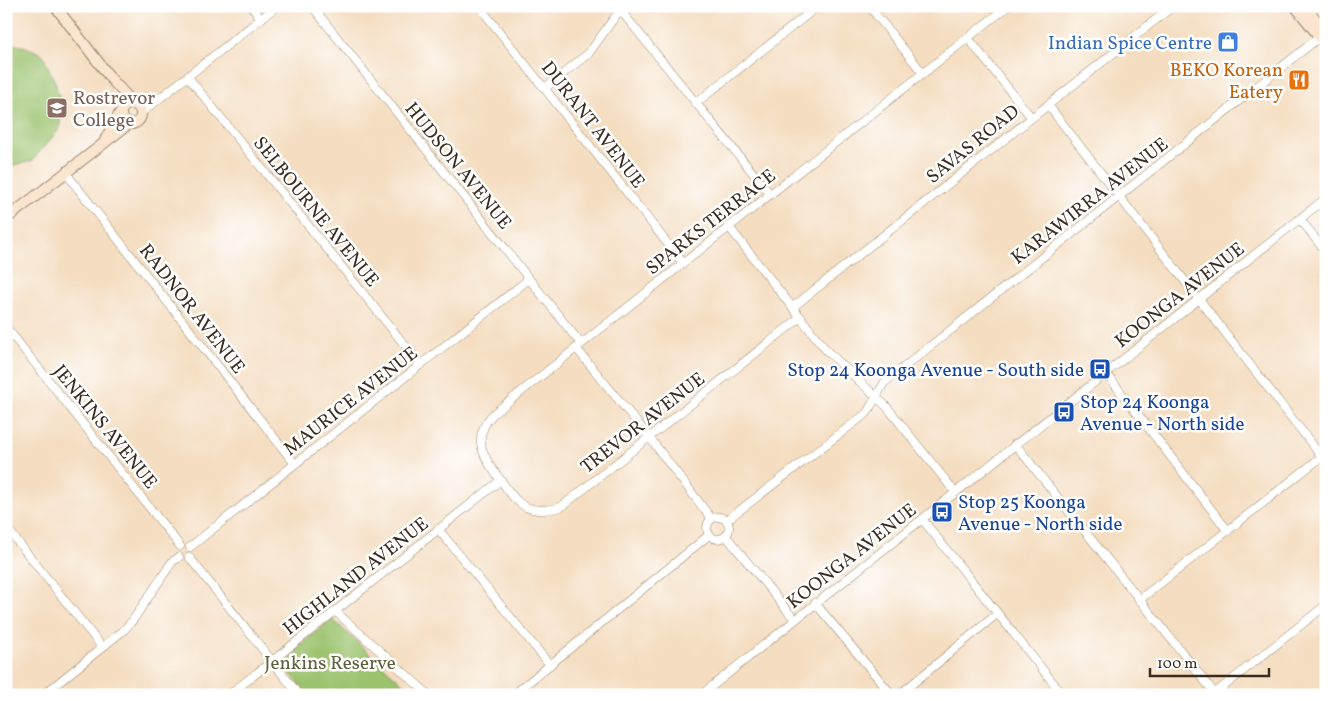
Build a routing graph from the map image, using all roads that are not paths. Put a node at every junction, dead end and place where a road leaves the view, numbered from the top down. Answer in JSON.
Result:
{"nodes":[{"id":1,"x":55,"y":6,"type":"edge"},
{"id":2,"x":251,"y":6,"type":"edge"},
{"id":3,"x":277,"y":6,"type":"edge"},
{"id":4,"x":312,"y":6,"type":"edge"},
{"id":5,"x":479,"y":6,"type":"edge"},
{"id":6,"x":818,"y":6,"type":"edge"},
{"id":7,"x":869,"y":6,"type":"edge"},
{"id":8,"x":1008,"y":6,"type":"edge"},
{"id":9,"x":1173,"y":6,"type":"edge"},
{"id":10,"x":1295,"y":6,"type":"edge"},
{"id":11,"x":1305,"y":6,"type":"edge"},
{"id":12,"x":620,"y":7,"type":"edge"},
{"id":13,"x":261,"y":19,"type":"junction"},
{"id":14,"x":968,"y":38,"type":"junction"},
{"id":15,"x":1324,"y":38,"type":"edge"},
{"id":16,"x":922,"y":72,"type":"junction"},
{"id":17,"x":188,"y":77,"type":"junction"},
{"id":18,"x":112,"y":80,"type":"junction"},
{"id":19,"x":545,"y":88,"type":"junction"},
{"id":20,"x":696,"y":103,"type":"junction"},
{"id":21,"x":134,"y":104,"type":"junction"},
{"id":22,"x":1048,"y":105,"type":"junction"},
{"id":23,"x":122,"y":110,"type":"junction"},
{"id":24,"x":141,"y":113,"type":"junction"},
{"id":25,"x":1031,"y":117,"type":"junction"},
{"id":26,"x":130,"y":124,"type":"junction"},
{"id":27,"x":103,"y":143,"type":"junction"},
{"id":28,"x":65,"y":172,"type":"junction"},
{"id":29,"x":770,"y":194,"type":"junction"},
{"id":30,"x":1118,"y":197,"type":"junction"},
{"id":31,"x":1326,"y":198,"type":"edge"},
{"id":32,"x":6,"y":219,"type":"edge"},
{"id":33,"x":1300,"y":219,"type":"junction"},
{"id":34,"x":728,"y":227,"type":"junction"},
{"id":35,"x":1326,"y":252,"type":"edge"},
{"id":36,"x":683,"y":263,"type":"junction"},
{"id":37,"x":529,"y":279,"type":"junction"},
{"id":38,"x":1198,"y":300,"type":"junction"},
{"id":39,"x":793,"y":307,"type":"junction"},
{"id":40,"x":801,"y":317,"type":"junction"},
{"id":41,"x":6,"y":327,"type":"edge"},
{"id":42,"x":578,"y":346,"type":"junction"},
{"id":43,"x":421,"y":365,"type":"junction"},
{"id":44,"x":1106,"y":373,"type":"junction"},
{"id":45,"x":875,"y":396,"type":"junction"},
{"id":46,"x":649,"y":437,"type":"junction"},
{"id":47,"x":1015,"y":444,"type":"junction"},
{"id":48,"x":1324,"y":456,"type":"edge"},
{"id":49,"x":295,"y":464,"type":"junction"},
{"id":50,"x":501,"y":480,"type":"junction"},
{"id":51,"x":955,"y":492,"type":"junction"},
{"id":52,"x":712,"y":518,"type":"junction"},
{"id":53,"x":922,"y":519,"type":"junction"},
{"id":54,"x":727,"y":520,"type":"junction"},
{"id":55,"x":6,"y":527,"type":"edge"},
{"id":56,"x":438,"y":529,"type":"junction"},
{"id":57,"x":1228,"y":531,"type":"junction"},
{"id":58,"x":709,"y":535,"type":"junction"},
{"id":59,"x":726,"y":536,"type":"junction"},
{"id":60,"x":180,"y":546,"type":"junction"},
{"id":61,"x":190,"y":547,"type":"junction"},
{"id":62,"x":180,"y":557,"type":"junction"},
{"id":63,"x":189,"y":558,"type":"junction"},
{"id":64,"x":1140,"y":600,"type":"junction"},
{"id":65,"x":815,"y":603,"type":"junction"},
{"id":66,"x":1326,"y":604,"type":"edge"},
{"id":67,"x":335,"y":611,"type":"junction"},
{"id":68,"x":998,"y":614,"type":"junction"},
{"id":69,"x":795,"y":620,"type":"junction"},
{"id":70,"x":102,"y":647,"type":"junction"},
{"id":71,"x":272,"y":661,"type":"junction"},
{"id":72,"x":550,"y":665,"type":"junction"},
{"id":73,"x":889,"y":692,"type":"edge"},
{"id":74,"x":1060,"y":692,"type":"edge"},
{"id":75,"x":880,"y":694,"type":"edge"},
{"id":76,"x":1214,"y":694,"type":"edge"},
{"id":77,"x":43,"y":695,"type":"edge"},
{"id":78,"x":229,"y":695,"type":"edge"},
{"id":79,"x":299,"y":695,"type":"edge"},
{"id":80,"x":429,"y":695,"type":"edge"},
{"id":81,"x":512,"y":695,"type":"edge"},
{"id":82,"x":701,"y":695,"type":"edge"},
{"id":83,"x":899,"y":695,"type":"edge"},
{"id":84,"x":1050,"y":695,"type":"edge"}],
"edges":[{"from":1,"to":18,"type":"main road"},
{"from":2,"to":13,"type":"street"},
{"from":3,"to":13,"type":"street"},
{"from":4,"to":37,"type":"street","name":"HUDSON AVENUE"},
{"from":5,"to":19,"type":"street","name":"DURANT AVENUE"},
{"from":6,"to":20,"type":"street"},
{"from":7,"to":16,"type":"street"},
{"from":8,"to":14,"type":"street","name":"SPARKS TERRACE"},
{"from":9,"to":22,"type":"street","name":"SAVAS ROAD"},
{"from":10,"to":15,"type":"main road"},
{"from":11,"to":15,"type":"main road"},
{"from":12,"to":19,"type":"street"},
{"from":12,"to":20,"type":"street"},
{"from":13,"to":17,"type":"street"},
{"from":14,"to":16,"type":"street","name":"SPARKS TERRACE"},
{"from":14,"to":25,"type":"street"},
{"from":15,"to":30,"type":"street","name":"KARAWIRRA AVENUE"},
{"from":16,"to":29,"type":"street","name":"SPARKS TERRACE"},
{"from":17,"to":24,"type":"street"},
{"from":17,"to":43,"type":"street","name":"SELBOURNE AVENUE"},
{"from":18,"to":21,"type":"main road"},
{"from":18,"to":23,"type":"main road"},
{"from":19,"to":36,"type":"street","name":"DURANT AVENUE"},
{"from":20,"to":29,"type":"street"},
{"from":21,"to":23,"type":"main road"},
{"from":21,"to":24,"type":"main road"},
{"from":22,"to":25,"type":"street","name":"SAVAS ROAD"},
{"from":22,"to":30,"type":"street"},
{"from":23,"to":26,"type":"main road"},
{"from":23,"to":27,"type":"main road"},
{"from":24,"to":26,"type":"main road"},
{"from":25,"to":39,"type":"street","name":"SAVAS ROAD"},
{"from":26,"to":27,"type":"main road"},
{"from":27,"to":28,"type":"main road"},
{"from":28,"to":32,"type":"main road"},
{"from":28,"to":49,"type":"street","name":"RADNOR AVENUE"},
{"from":29,"to":34,"type":"street","name":"SPARKS TERRACE"},
{"from":30,"to":38,"type":"street"},
{"from":30,"to":45,"type":"street","name":"KARAWIRRA AVENUE"},
{"from":31,"to":33,"type":"street","name":"KOONGA AVENUE"},
{"from":33,"to":35,"type":"street"},
{"from":33,"to":38,"type":"street","name":"KOONGA AVENUE"},
{"from":34,"to":36,"type":"street","name":"SPARKS TERRACE"},
{"from":34,"to":39,"type":"street"},
{"from":36,"to":42,"type":"street","name":"SPARKS TERRACE"},
{"from":37,"to":42,"type":"street","name":"HUDSON AVENUE"},
{"from":37,"to":43,"type":"street","name":"MAURICE AVENUE"},
{"from":38,"to":44,"type":"street","name":"KOONGA AVENUE"},
{"from":38,"to":48,"type":"street"},
{"from":39,"to":40,"type":"street"},
{"from":40,"to":45,"type":"street"},
{"from":40,"to":46,"type":"street","name":"TREVOR AVENUE"},
{"from":41,"to":60,"type":"street","name":"JENKINS AVENUE"},
{"from":42,"to":46,"type":"street","name":"HUDSON AVENUE"},
{"from":42,"to":50,"type":"street","name":"SPARKS TERRACE"},
{"from":43,"to":49,"type":"street","name":"MAURICE AVENUE"},
{"from":44,"to":47,"type":"street","name":"KOONGA AVENUE"},
{"from":44,"to":57,"type":"street"},
{"from":45,"to":51,"type":"street"},
{"from":45,"to":54,"type":"street","name":"KARAWIRRA AVENUE"},
{"from":46,"to":50,"type":"street","name":"TREVOR AVENUE"},
{"from":46,"to":52,"type":"street","name":"HUDSON AVENUE"},
{"from":47,"to":51,"type":"street","name":"KOONGA AVENUE"},
{"from":47,"to":64,"type":"street"},
{"from":48,"to":57,"type":"street"},
{"from":49,"to":61,"type":"street","name":"MAURICE AVENUE"},
{"from":50,"to":56,"type":"street","name":"HIGHLAND AVENUE"},
{"from":51,"to":53,"type":"street","name":"KOONGA AVENUE"},
{"from":52,"to":54,"type":"street"},
{"from":52,"to":58,"type":"street"},
{"from":53,"to":65,"type":"street","name":"KOONGA AVENUE"},
{"from":53,"to":68,"type":"street"},
{"from":54,"to":59,"type":"street"},
{"from":55,"to":70,"type":"street"},
{"from":56,"to":67,"type":"street","name":"HIGHLAND AVENUE"},
{"from":56,"to":72,"type":"street"},
{"from":57,"to":64,"type":"street"},
{"from":58,"to":59,"type":"street"},
{"from":58,"to":72,"type":"street"},
{"from":59,"to":69,"type":"street"},
{"from":60,"to":61,"type":"street"},
{"from":60,"to":62,"type":"street"},
{"from":61,"to":63,"type":"street"},
{"from":62,"to":63,"type":"street"},
{"from":62,"to":70,"type":"street"},
{"from":63,"to":71,"type":"street"},
{"from":64,"to":76,"type":"street"},
{"from":65,"to":69,"type":"street","name":"KOONGA AVENUE"},
{"from":65,"to":73,"type":"street"},
{"from":66,"to":76,"type":"street"},
{"from":67,"to":71,"type":"street","name":"HIGHLAND AVENUE"},
{"from":67,"to":80,"type":"street"},
{"from":68,"to":74,"type":"street"},
{"from":68,"to":83,"type":"street"},
{"from":69,"to":82,"type":"street","name":"KOONGA AVENUE"},
{"from":70,"to":77,"type":"street"},
{"from":71,"to":78,"type":"street","name":"HIGHLAND AVENUE"},
{"from":71,"to":79,"type":"street"},
{"from":72,"to":81,"type":"street"},
{"from":73,"to":75,"type":"street"},
{"from":74,"to":84,"type":"street"}]}
